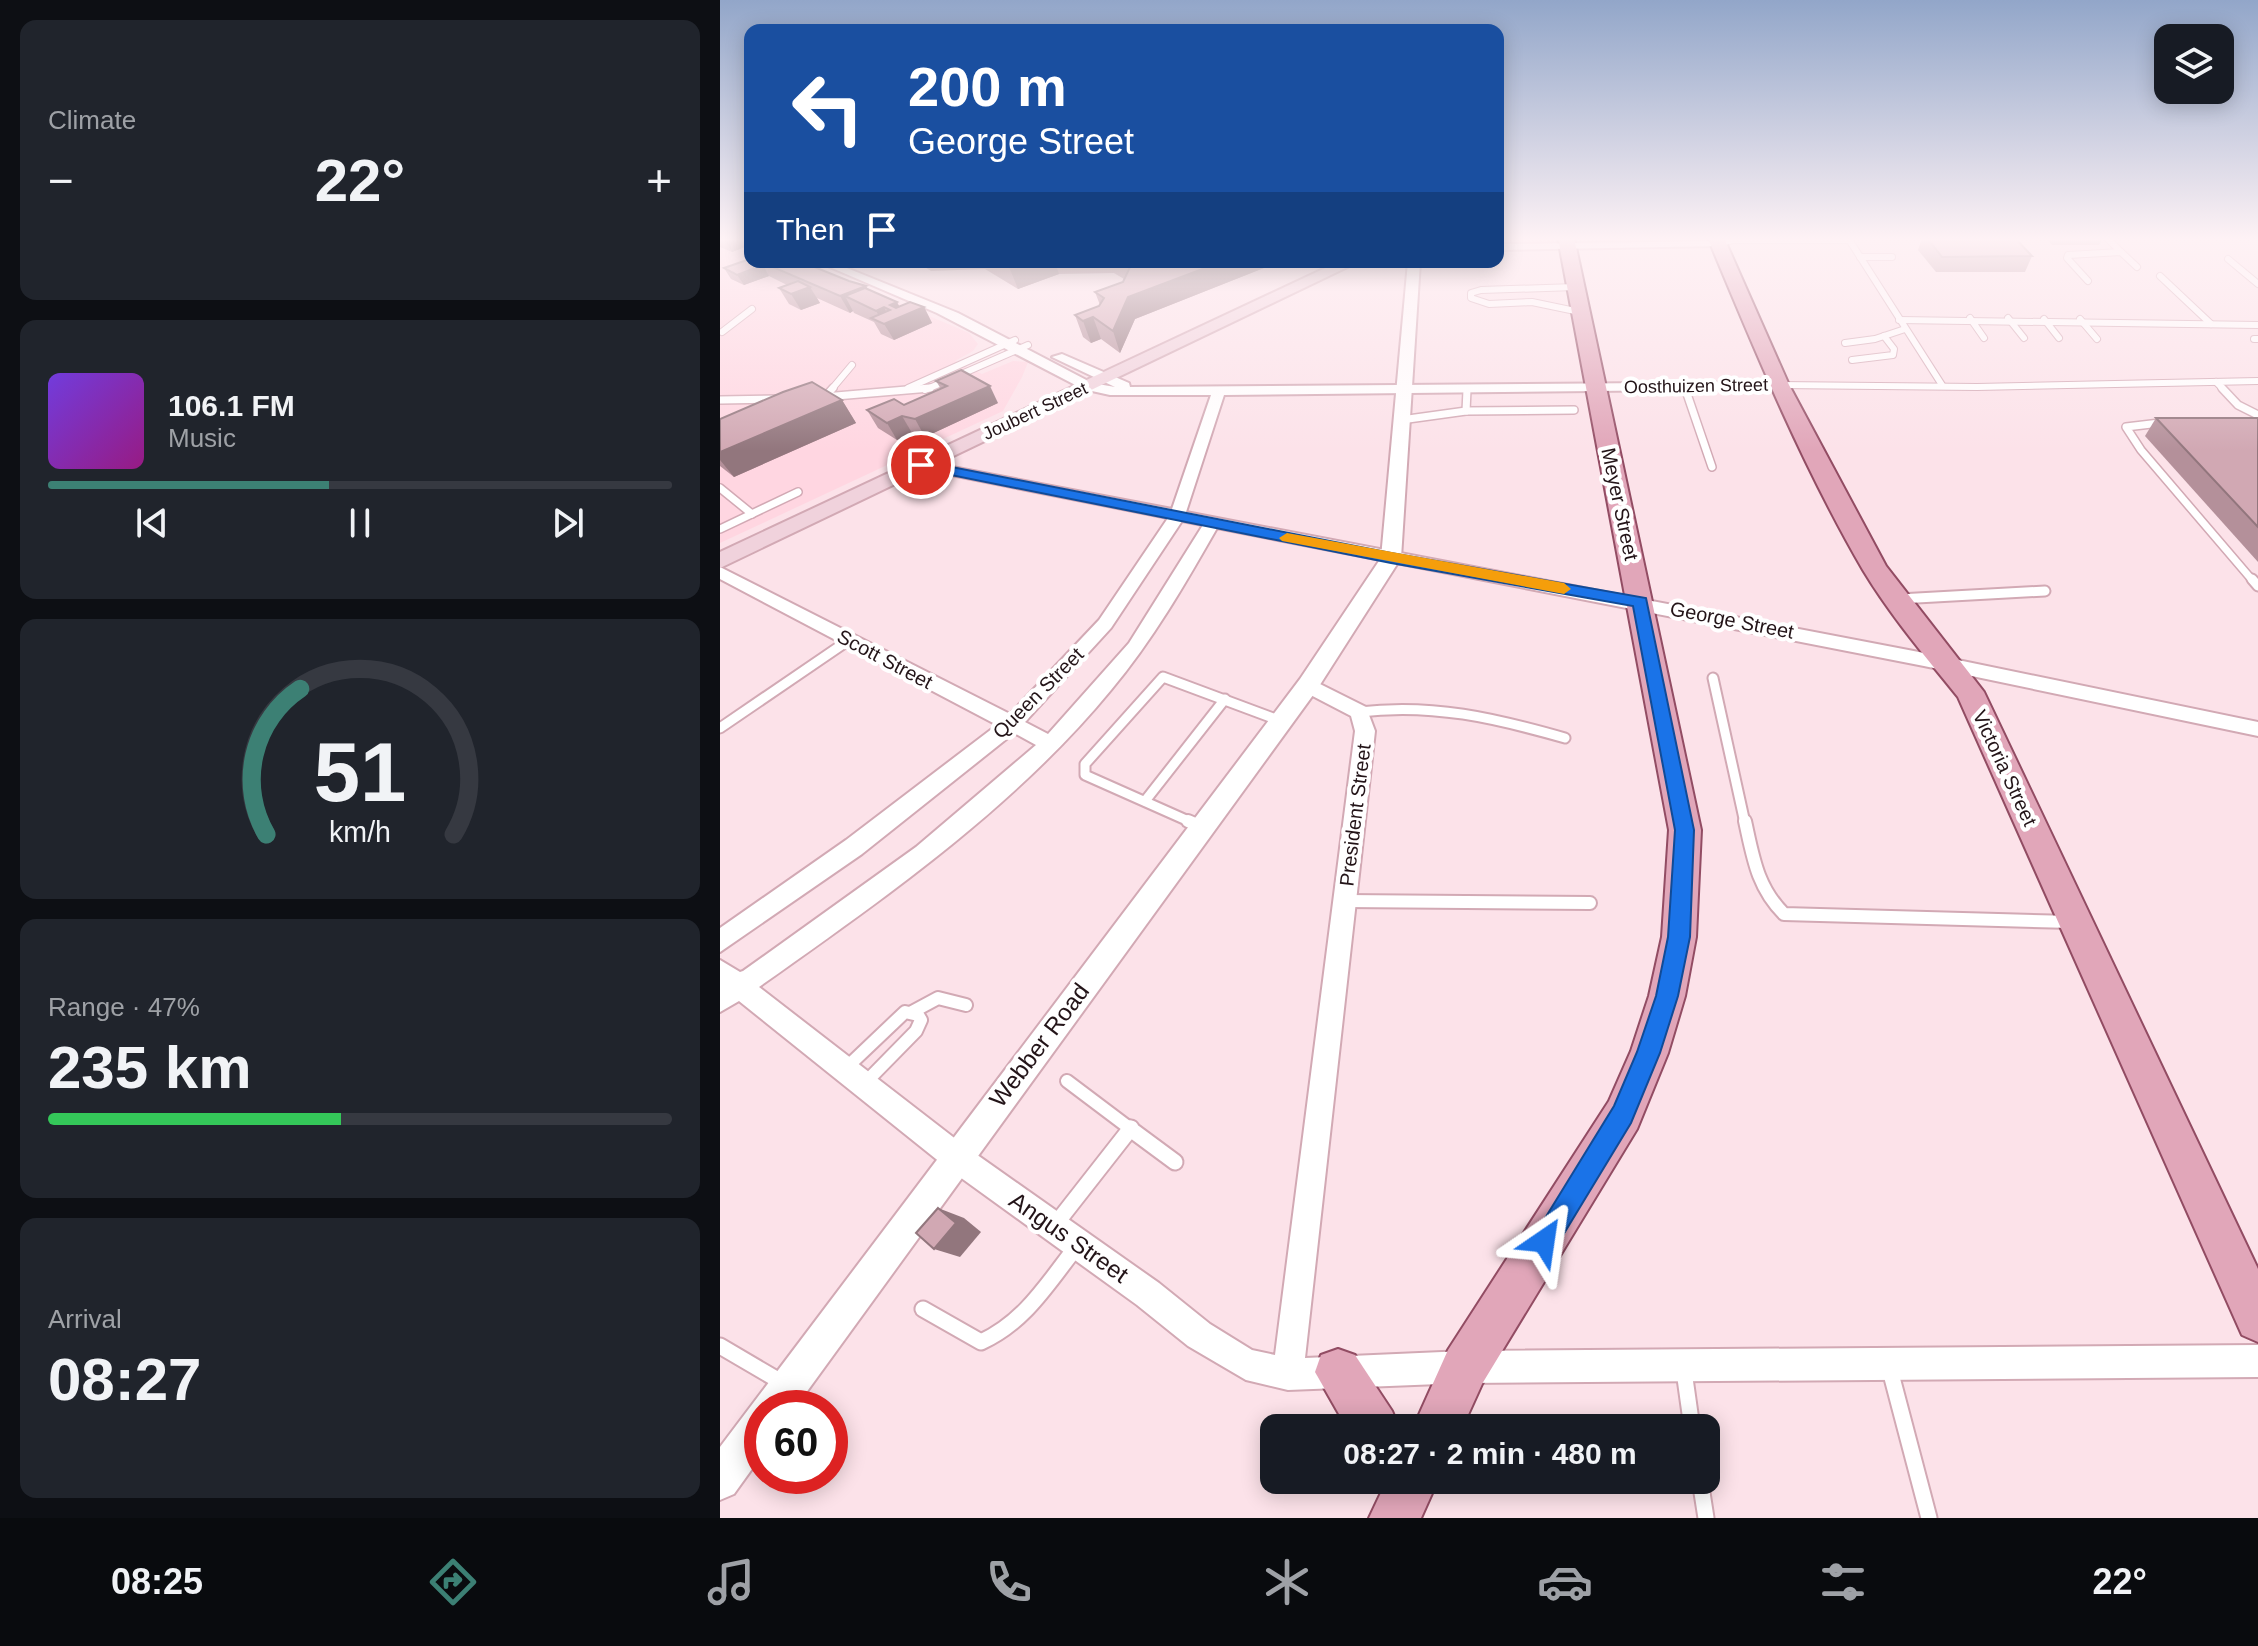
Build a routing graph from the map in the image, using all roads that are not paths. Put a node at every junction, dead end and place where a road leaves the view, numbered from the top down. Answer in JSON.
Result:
{"nodes":[{"id":1,"x":752,"y":309,"type":"dead end"},
{"id":2,"x":933,"y":309,"type":"edge"},
{"id":3,"x":1251,"y":309,"type":"edge"},
{"id":4,"x":1410,"y":309,"type":"edge"},
{"id":5,"x":1565,"y":309,"type":"edge"},
{"id":6,"x":1579,"y":309,"type":"edge"},
{"id":7,"x":1747,"y":309,"type":"edge"},
{"id":8,"x":1892,"y":309,"type":"edge"},
{"id":9,"x":2195,"y":309,"type":"edge"},
{"id":10,"x":1580,"y":312,"type":"junction"},
{"id":11,"x":1933,"y":318,"type":"junction"},
{"id":12,"x":1970,"y":318,"type":"junction"},
{"id":13,"x":2008,"y":319,"type":"junction"},
{"id":14,"x":2044,"y":319,"type":"junction"},
{"id":15,"x":1899,"y":320,"type":"junction"},
{"id":16,"x":2081,"y":320,"type":"junction"},
{"id":17,"x":2211,"y":324,"type":"junction"},
{"id":18,"x":2258,"y":325,"type":"edge"},
{"id":19,"x":1905,"y":329,"type":"junction"},
{"id":20,"x":1940,"y":329,"type":"dead end"},
{"id":21,"x":722,"y":332,"type":"dead end"},
{"id":22,"x":1884,"y":336,"type":"junction"},
{"id":23,"x":1984,"y":338,"type":"dead end"},
{"id":24,"x":2024,"y":338,"type":"dead end"},
{"id":25,"x":2059,"y":338,"type":"dead end"},
{"id":26,"x":2097,"y":339,"type":"dead end"},
{"id":27,"x":1845,"y":343,"type":"dead end"},
{"id":28,"x":1016,"y":345,"type":"junction"},
{"id":29,"x":1852,"y":360,"type":"dead end"},
{"id":30,"x":852,"y":365,"type":"dead end"},
{"id":31,"x":1107,"y":377,"type":"junction"},
{"id":32,"x":2258,"y":381,"type":"edge"},
{"id":33,"x":2216,"y":382,"type":"junction"},
{"id":34,"x":1779,"y":385,"type":"junction"},
{"id":35,"x":1942,"y":385,"type":"junction"},
{"id":36,"x":1088,"y":386,"type":"junction"},
{"id":37,"x":1684,"y":386,"type":"junction"},
{"id":38,"x":1595,"y":387,"type":"junction"},
{"id":39,"x":1467,"y":390,"type":"junction"},
{"id":40,"x":1402,"y":391,"type":"junction"},
{"id":41,"x":1134,"y":392,"type":"junction"},
{"id":42,"x":1218,"y":393,"type":"junction"},
{"id":43,"x":895,"y":394,"type":"junction"},
{"id":44,"x":813,"y":397,"type":"edge"},
{"id":45,"x":825,"y":397,"type":"junction"},
{"id":46,"x":789,"y":398,"type":"edge"},
{"id":47,"x":720,"y":400,"type":"edge"},
{"id":48,"x":1574,"y":410,"type":"dead end"},
{"id":49,"x":1466,"y":411,"type":"junction"},
{"id":50,"x":2258,"y":418,"type":"edge"},
{"id":51,"x":1401,"y":420,"type":"junction"},
{"id":52,"x":2244,"y":421,"type":"edge"},
{"id":53,"x":2174,"y":422,"type":"edge"},
{"id":54,"x":921,"y":465,"type":"junction"},
{"id":55,"x":1712,"y":467,"type":"dead end"},
{"id":56,"x":720,"y":488,"type":"edge"},
{"id":57,"x":798,"y":492,"type":"dead end"},
{"id":58,"x":752,"y":514,"type":"junction"},
{"id":59,"x":1177,"y":516,"type":"junction"},
{"id":60,"x":1212,"y":523,"type":"junction"},
{"id":61,"x":720,"y":529,"type":"edge"},
{"id":62,"x":1391,"y":558,"type":"junction"},
{"id":63,"x":720,"y":561,"type":"edge"},
{"id":64,"x":720,"y":572,"type":"edge"},
{"id":65,"x":2258,"y":586,"type":"edge"},
{"id":66,"x":2045,"y":591,"type":"dead end"},
{"id":67,"x":1897,"y":599,"type":"junction"},
{"id":68,"x":1640,"y":602,"type":"junction"},
{"id":69,"x":849,"y":640,"type":"junction"},
{"id":70,"x":1948,"y":664,"type":"junction"},
{"id":71,"x":1713,"y":678,"type":"dead end"},
{"id":72,"x":1308,"y":685,"type":"junction"},
{"id":73,"x":1225,"y":699,"type":"junction"},
{"id":74,"x":1359,"y":712,"type":"junction"},
{"id":75,"x":1281,"y":721,"type":"junction"},
{"id":76,"x":1011,"y":725,"type":"junction"},
{"id":77,"x":720,"y":728,"type":"edge"},
{"id":78,"x":2258,"y":729,"type":"edge"},
{"id":79,"x":1565,"y":738,"type":"dead end"},
{"id":80,"x":1051,"y":744,"type":"junction"},
{"id":81,"x":1145,"y":801,"type":"junction"},
{"id":82,"x":1202,"y":827,"type":"junction"},
{"id":83,"x":1345,"y":901,"type":"junction"},
{"id":84,"x":1590,"y":903,"type":"dead end"},
{"id":85,"x":2078,"y":922,"type":"junction"},
{"id":86,"x":720,"y":941,"type":"edge"},
{"id":87,"x":727,"y":986,"type":"edge"},
{"id":88,"x":966,"y":1005,"type":"dead end"},
{"id":89,"x":912,"y":1012,"type":"junction"},
{"id":90,"x":854,"y":1076,"type":"junction"},
{"id":91,"x":1067,"y":1081,"type":"dead end"},
{"id":92,"x":1131,"y":1128,"type":"junction"},
{"id":93,"x":956,"y":1157,"type":"junction"},
{"id":94,"x":1175,"y":1162,"type":"dead end"},
{"id":95,"x":1054,"y":1226,"type":"junction"},
{"id":96,"x":1078,"y":1244,"type":"junction"},
{"id":97,"x":923,"y":1309,"type":"dead end"},
{"id":98,"x":2258,"y":1319,"type":"edge"},
{"id":99,"x":720,"y":1346,"type":"edge"},
{"id":100,"x":2258,"y":1361,"type":"edge"},
{"id":101,"x":1889,"y":1364,"type":"junction"},
{"id":102,"x":1683,"y":1365,"type":"junction"},
{"id":103,"x":1465,"y":1367,"type":"junction"},
{"id":104,"x":1338,"y":1372,"type":"junction"},
{"id":105,"x":1288,"y":1374,"type":"junction"},
{"id":106,"x":772,"y":1390,"type":"edge"},
{"id":107,"x":785,"y":1390,"type":"edge"},
{"id":108,"x":1366,"y":1414,"type":"edge"},
{"id":109,"x":1443,"y":1414,"type":"edge"},
{"id":110,"x":1690,"y":1414,"type":"edge"},
{"id":111,"x":744,"y":1447,"type":"edge"},
{"id":112,"x":720,"y":1480,"type":"edge"},
{"id":113,"x":1389,"y":1494,"type":"edge"},
{"id":114,"x":1406,"y":1494,"type":"edge"},
{"id":115,"x":1702,"y":1494,"type":"edge"},
{"id":116,"x":1393,"y":1518,"type":"edge"},
{"id":117,"x":1706,"y":1518,"type":"edge"},
{"id":118,"x":1929,"y":1518,"type":"edge"}],
"edges":[{"from":1,"to":21,"type":"lane"},
{"from":2,"to":28,"type":"street"},
{"from":3,"to":31,"type":"main road","name":"Joubert Street"},
{"from":4,"to":40,"type":"street"},
{"from":5,"to":10,"type":"lane"},
{"from":6,"to":10,"type":"main road","name":"Meyer Street"},
{"from":7,"to":34,"type":"main road","name":"Victoria Street"},
{"from":8,"to":15,"type":"lane"},
{"from":9,"to":17,"type":"lane"},
{"from":10,"to":38,"type":"main road","name":"Meyer Street"},
{"from":11,"to":12,"type":"lane"},
{"from":11,"to":15,"type":"lane"},
{"from":11,"to":20,"type":"lane"},
{"from":12,"to":13,"type":"lane"},
{"from":12,"to":23,"type":"lane"},
{"from":13,"to":14,"type":"lane"},
{"from":13,"to":24,"type":"lane"},
{"from":14,"to":16,"type":"lane"},
{"from":14,"to":25,"type":"lane"},
{"from":15,"to":19,"type":"lane"},
{"from":16,"to":17,"type":"lane"},
{"from":16,"to":26,"type":"lane"},
{"from":17,"to":18,"type":"lane"},
{"from":19,"to":22,"type":"lane"},
{"from":19,"to":35,"type":"lane"},
{"from":22,"to":27,"type":"lane"},
{"from":22,"to":29,"type":"lane"},
{"from":28,"to":31,"type":"street","name":"Oosthuizen Street"},
{"from":28,"to":36,"type":"street","name":"Oosthuizen Street"},
{"from":28,"to":43,"type":"lane"},
{"from":28,"to":43,"type":"lane"},
{"from":30,"to":45,"type":"lane"},
{"from":31,"to":36,"type":"main road","name":"Joubert Street"},
{"from":31,"to":41,"type":"street","name":"Oosthuizen Street"},
{"from":32,"to":33,"type":"lane","name":"Oosthuizen Street"},
{"from":33,"to":35,"type":"lane","name":"Oosthuizen Street"},
{"from":33,"to":50,"type":"lane"},
{"from":34,"to":35,"type":"lane","name":"Oosthuizen Street"},
{"from":34,"to":37,"type":"street","name":"Oosthuizen Street"},
{"from":34,"to":67,"type":"main road","name":"Victoria Street"},
{"from":36,"to":41,"type":"street","name":"Oosthuizen Street"},
{"from":36,"to":54,"type":"main road","name":"Joubert Street"},
{"from":37,"to":38,"type":"street","name":"Oosthuizen Street"},
{"from":37,"to":55,"type":"lane"},
{"from":38,"to":39,"type":"street","name":"Oosthuizen Street"},
{"from":38,"to":68,"type":"main road","name":"Meyer Street"},
{"from":39,"to":40,"type":"street","name":"Oosthuizen Street"},
{"from":39,"to":49,"type":"lane"},
{"from":40,"to":42,"type":"street","name":"Oosthuizen Street"},
{"from":40,"to":51,"type":"street"},
{"from":41,"to":42,"type":"street","name":"Oosthuizen Street"},
{"from":42,"to":59,"type":"street","name":"Queen Street"},
{"from":43,"to":45,"type":"lane"},
{"from":44,"to":45,"type":"lane"},
{"from":46,"to":47,"type":"lane"},
{"from":48,"to":49,"type":"lane"},
{"from":49,"to":51,"type":"lane"},
{"from":50,"to":52,"type":"lane"},
{"from":51,"to":62,"type":"street"},
{"from":53,"to":65,"type":"lane"},
{"from":54,"to":59,"type":"street","name":"George Street"},
{"from":54,"to":63,"type":"main road","name":"Joubert Street"},
{"from":56,"to":58,"type":"lane"},
{"from":57,"to":58,"type":"lane"},
{"from":58,"to":61,"type":"lane"},
{"from":59,"to":60,"type":"street","name":"George Street"},
{"from":59,"to":76,"type":"street","name":"Queen Street"},
{"from":60,"to":62,"type":"street","name":"George Street"},
{"from":60,"to":80,"type":"street","name":"Queen Street"},
{"from":62,"to":68,"type":"street","name":"George Street"},
{"from":62,"to":72,"type":"street"},
{"from":64,"to":69,"type":"street","name":"Scott Street"},
{"from":66,"to":67,"type":"lane"},
{"from":67,"to":70,"type":"main road","name":"Victoria Street"},
{"from":68,"to":70,"type":"street","name":"George Street"},
{"from":68,"to":103,"type":"main road","name":"Meyer Street"},
{"from":69,"to":76,"type":"street","name":"Scott Street"},
{"from":69,"to":77,"type":"lane"},
{"from":70,"to":78,"type":"street","name":"George Street"},
{"from":70,"to":85,"type":"main road","name":"Victoria Street"},
{"from":71,"to":85,"type":"lane"},
{"from":72,"to":74,"type":"street"},
{"from":72,"to":75,"type":"street","name":"Webber Road"},
{"from":73,"to":75,"type":"lane"},
{"from":73,"to":81,"type":"lane"},
{"from":73,"to":81,"type":"lane"},
{"from":74,"to":79,"type":"lane"},
{"from":74,"to":83,"type":"street","name":"President Street"},
{"from":75,"to":82,"type":"street","name":"Webber Road"},
{"from":76,"to":80,"type":"street","name":"Scott Street"},
{"from":76,"to":86,"type":"street","name":"Queen Street"},
{"from":80,"to":87,"type":"street","name":"Queen Street"},
{"from":81,"to":82,"type":"lane"},
{"from":82,"to":93,"type":"street","name":"Webber Road"},
{"from":83,"to":84,"type":"lane"},
{"from":83,"to":105,"type":"street","name":"President Street"},
{"from":85,"to":98,"type":"main road","name":"Victoria Street"},
{"from":87,"to":90,"type":"street","name":"Angus Street"},
{"from":88,"to":89,"type":"lane"},
{"from":89,"to":90,"type":"lane"},
{"from":89,"to":90,"type":"lane"},
{"from":90,"to":93,"type":"street","name":"Angus Street"},
{"from":91,"to":92,"type":"lane"},
{"from":92,"to":94,"type":"lane"},
{"from":92,"to":95,"type":"lane"},
{"from":93,"to":95,"type":"street","name":"Angus Street"},
{"from":93,"to":107,"type":"street","name":"Webber Road"},
{"from":95,"to":96,"type":"street","name":"Angus Street"},
{"from":96,"to":97,"type":"lane"},
{"from":96,"to":105,"type":"street","name":"Angus Street"},
{"from":99,"to":106,"type":"lane"},
{"from":100,"to":101,"type":"street","name":"Angus Street"},
{"from":101,"to":102,"type":"street","name":"Angus Street"},
{"from":101,"to":118,"type":"lane"},
{"from":102,"to":103,"type":"street","name":"Angus Street"},
{"from":102,"to":110,"type":"lane"},
{"from":103,"to":104,"type":"street","name":"Angus Street"},
{"from":103,"to":109,"type":"main road","name":"Meyer Street"},
{"from":104,"to":105,"type":"street","name":"Angus Street"},
{"from":104,"to":108,"type":"main road"},
{"from":111,"to":112,"type":"street"},
{"from":113,"to":116,"type":"main road"},
{"from":114,"to":116,"type":"main road"},
{"from":115,"to":117,"type":"lane"}]}
